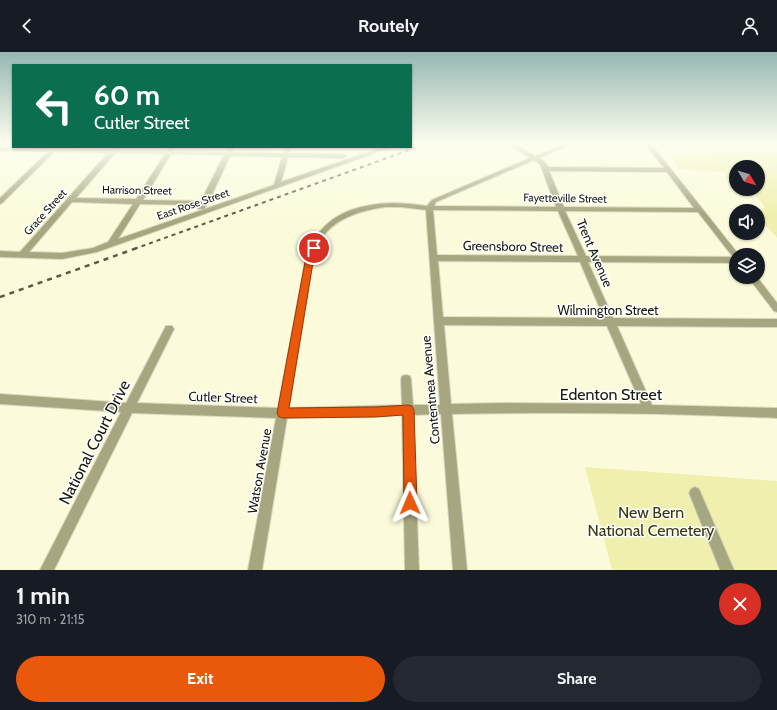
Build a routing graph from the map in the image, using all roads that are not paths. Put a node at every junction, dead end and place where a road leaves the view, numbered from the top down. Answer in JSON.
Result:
{"nodes":[{"id":1,"x":34,"y":168,"type":"edge"},
{"id":2,"x":98,"y":168,"type":"edge"},
{"id":3,"x":159,"y":168,"type":"edge"},
{"id":4,"x":220,"y":168,"type":"edge"},
{"id":5,"x":281,"y":168,"type":"edge"},
{"id":6,"x":321,"y":168,"type":"edge"},
{"id":7,"x":510,"y":168,"type":"edge"},
{"id":8,"x":546,"y":169,"type":"joint"},
{"id":9,"x":668,"y":170,"type":"joint"},
{"id":10,"x":277,"y":186,"type":"junction"},
{"id":11,"x":70,"y":200,"type":"junction"},
{"id":12,"x":138,"y":201,"type":"junction"},
{"id":13,"x":0,"y":202,"type":"edge"},
{"id":14,"x":204,"y":202,"type":"junction"},
{"id":15,"x":429,"y":208,"type":"junction"},
{"id":16,"x":562,"y":209,"type":"junction"},
{"id":17,"x":700,"y":210,"type":"junction"},
{"id":18,"x":199,"y":213,"type":"junction"},
{"id":19,"x":111,"y":244,"type":"junction"},
{"id":20,"x":730,"y":248,"type":"edge"},
{"id":21,"x":0,"y":254,"type":"edge"},
{"id":22,"x":22,"y":255,"type":"junction"},
{"id":23,"x":434,"y":258,"type":"junction"},
{"id":24,"x":584,"y":259,"type":"junction"},
{"id":25,"x":729,"y":260,"type":"edge"},
{"id":26,"x":757,"y":284,"type":"edge"},
{"id":27,"x":777,"y":309,"type":"edge"},
{"id":28,"x":439,"y":321,"type":"junction"},
{"id":29,"x":611,"y":323,"type":"junction"},
{"id":30,"x":777,"y":323,"type":"edge"},
{"id":31,"x":169,"y":328,"type":"dead end"},
{"id":32,"x":406,"y":379,"type":"dead end"},
{"id":33,"x":0,"y":399,"type":"edge"},
{"id":34,"x":129,"y":408,"type":"junction"},
{"id":35,"x":408,"y":410,"type":"junction"},
{"id":36,"x":649,"y":410,"type":"junction"},
{"id":37,"x":446,"y":411,"type":"junction"},
{"id":38,"x":283,"y":413,"type":"junction"},
{"id":39,"x":777,"y":413,"type":"edge"},
{"id":40,"x":695,"y":493,"type":"dead end"},
{"id":41,"x":47,"y":570,"type":"edge"},
{"id":42,"x":255,"y":570,"type":"edge"},
{"id":43,"x":412,"y":570,"type":"edge"},
{"id":44,"x":460,"y":570,"type":"edge"},
{"id":45,"x":727,"y":570,"type":"edge"}],
"edges":[{"from":1,"to":13,"type":"street"},
{"from":2,"to":11,"type":"street","name":"Grace Street"},
{"from":3,"to":12,"type":"street"},
{"from":4,"to":14,"type":"street"},
{"from":5,"to":10,"type":"street"},
{"from":6,"to":10,"type":"street","name":"East Rose Street"},
{"from":7,"to":15,"type":"street"},
{"from":8,"to":9,"type":"street"},
{"from":8,"to":16,"type":"street","name":"Trent Avenue"},
{"from":9,"to":17,"type":"street"},
{"from":10,"to":18,"type":"street","name":"East Rose Street"},
{"from":11,"to":12,"type":"street","name":"Harrison Street"},
{"from":11,"to":22,"type":"street","name":"Grace Street"},
{"from":12,"to":14,"type":"street","name":"Harrison Street"},
{"from":12,"to":19,"type":"street"},
{"from":14,"to":18,"type":"street"},
{"from":15,"to":16,"type":"street","name":"Fayetteville Street"},
{"from":15,"to":23,"type":"street","name":"Contentnea Avenue"},
{"from":15,"to":38,"type":"street","name":"Watson Avenue"},
{"from":16,"to":17,"type":"street","name":"Fayetteville Street"},
{"from":16,"to":24,"type":"street","name":"Trent Avenue"},
{"from":17,"to":20,"type":"street"},
{"from":18,"to":19,"type":"street","name":"East Rose Street"},
{"from":19,"to":22,"type":"street","name":"East Rose Street"},
{"from":21,"to":22,"type":"street","name":"East Rose Street"},
{"from":23,"to":24,"type":"street","name":"Greensboro Street"},
{"from":23,"to":28,"type":"street","name":"Contentnea Avenue"},
{"from":24,"to":25,"type":"street","name":"Greensboro Street"},
{"from":24,"to":29,"type":"street","name":"Trent Avenue"},
{"from":26,"to":27,"type":"street"},
{"from":28,"to":29,"type":"street","name":"Wilmington Street"},
{"from":28,"to":37,"type":"street","name":"Contentnea Avenue"},
{"from":29,"to":30,"type":"street","name":"Wilmington Street"},
{"from":29,"to":36,"type":"street","name":"Trent Avenue"},
{"from":31,"to":34,"type":"street","name":"National Court Drive"},
{"from":32,"to":35,"type":"street"},
{"from":33,"to":34,"type":"street","name":"Cutler Street"},
{"from":34,"to":38,"type":"street","name":"Cutler Street"},
{"from":34,"to":41,"type":"street","name":"National Court Drive"},
{"from":35,"to":37,"type":"street","name":"Cutler Street"},
{"from":35,"to":38,"type":"street","name":"Cutler Street"},
{"from":35,"to":43,"type":"street"},
{"from":36,"to":37,"type":"street","name":"Edenton Street"},
{"from":36,"to":39,"type":"street","name":"Edenton Street"},
{"from":37,"to":44,"type":"street","name":"Contentnea Avenue"},
{"from":38,"to":42,"type":"street","name":"Watson Avenue"},
{"from":40,"to":45,"type":"street"}]}
